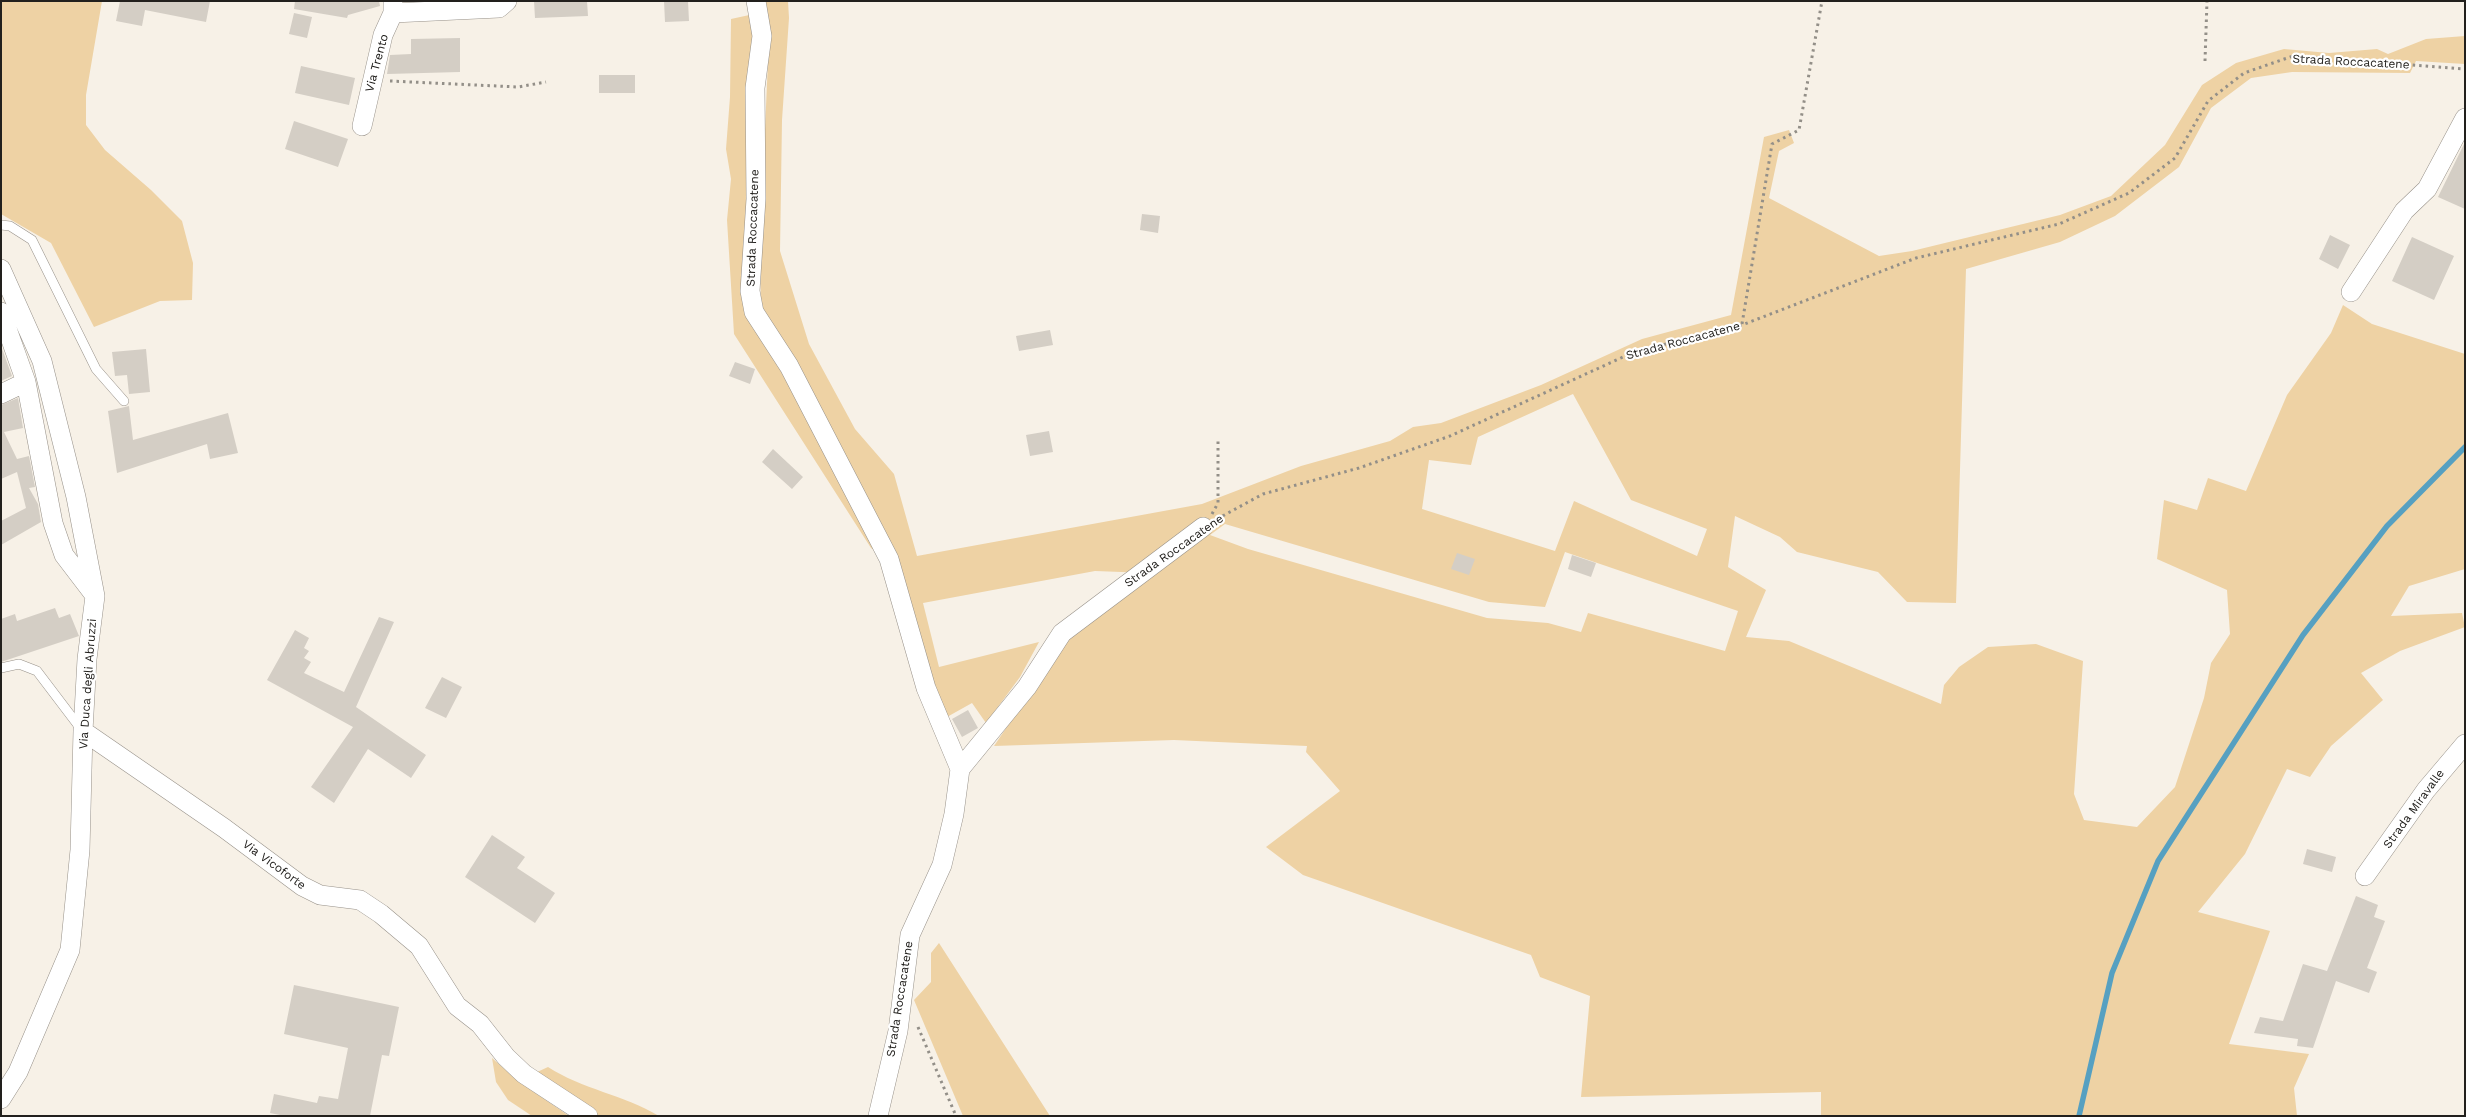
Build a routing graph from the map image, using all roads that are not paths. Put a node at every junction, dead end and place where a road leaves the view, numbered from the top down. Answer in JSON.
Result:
{"nodes":[{"id":1,"x":507,"y":1,"type":"edge"},
{"id":2,"x":756,"y":1,"type":"edge"},
{"id":3,"x":393,"y":7,"type":"edge"},
{"id":4,"x":2465,"y":118,"type":"edge"},
{"id":5,"x":362,"y":126,"type":"dead end"},
{"id":6,"x":1,"y":226,"type":"edge"},
{"id":7,"x":1,"y":269,"type":"edge"},
{"id":8,"x":2351,"y":292,"type":"dead end"},
{"id":9,"x":1,"y":312,"type":"edge"},
{"id":10,"x":26,"y":382,"type":"junction"},
{"id":11,"x":1,"y":394,"type":"edge"},
{"id":12,"x":124,"y":401,"type":"dead end"},
{"id":13,"x":1204,"y":527,"type":"road end"},
{"id":14,"x":95,"y":596,"type":"junction"},
{"id":15,"x":1,"y":668,"type":"edge"},
{"id":16,"x":82,"y":731,"type":"junction"},
{"id":17,"x":2465,"y":744,"type":"edge"},
{"id":18,"x":960,"y":769,"type":"junction"},
{"id":19,"x":2365,"y":876,"type":"dead end"},
{"id":20,"x":1,"y":1099,"type":"edge"},
{"id":21,"x":588,"y":1116,"type":"edge"},
{"id":22,"x":878,"y":1116,"type":"edge"}],
"edges":[{"from":1,"to":3,"type":"street"},
{"from":2,"to":18,"type":"street","name":"Strada Roccacatene"},
{"from":3,"to":5,"type":"street","name":"Via Trento"},
{"from":4,"to":8,"type":"street"},
{"from":6,"to":12,"type":"lane"},
{"from":7,"to":14,"type":"street","name":"Via Duca degli Abruzzi"},
{"from":9,"to":10,"type":"street"},
{"from":10,"to":11,"type":"street"},
{"from":10,"to":14,"type":"street"},
{"from":13,"to":18,"type":"street","name":"Strada Roccacatene"},
{"from":14,"to":16,"type":"street","name":"Via Duca degli Abruzzi"},
{"from":15,"to":16,"type":"lane"},
{"from":16,"to":20,"type":"street","name":"Via Duca degli Abruzzi"},
{"from":16,"to":21,"type":"street","name":"Via Vicoforte"},
{"from":17,"to":19,"type":"street","name":"Strada Miravalle"},
{"from":18,"to":22,"type":"street","name":"Strada Roccacatene"}]}
